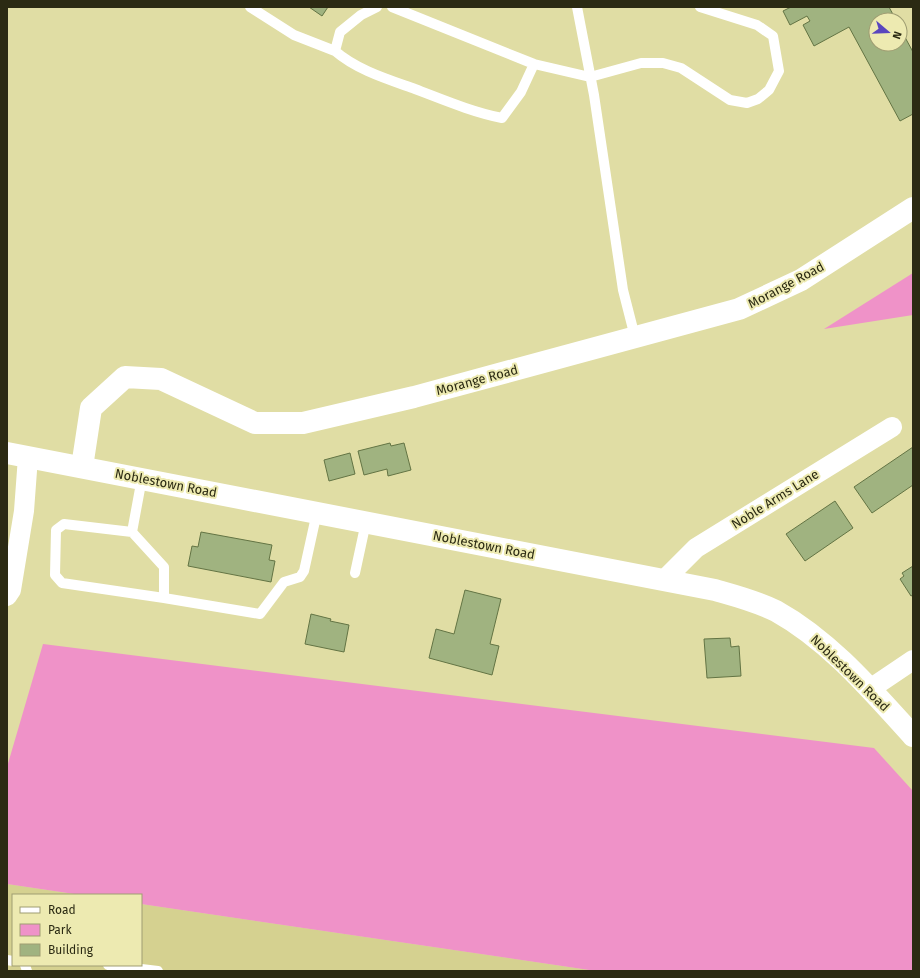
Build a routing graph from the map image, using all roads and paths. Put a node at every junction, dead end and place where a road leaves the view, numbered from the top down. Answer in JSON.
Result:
{"nodes":[{"id":1,"x":250,"y":7,"type":"edge"},
{"id":2,"x":377,"y":7,"type":"edge"},
{"id":3,"x":392,"y":7,"type":"edge"},
{"id":4,"x":577,"y":7,"type":"edge"},
{"id":5,"x":700,"y":7,"type":"edge"},
{"id":6,"x":335,"y":51,"type":"junction"},
{"id":7,"x":534,"y":64,"type":"junction"},
{"id":8,"x":590,"y":77,"type":"junction"},
{"id":9,"x":913,"y":208,"type":"edge"},
{"id":10,"x":635,"y":337,"type":"junction"},
{"id":11,"x":892,"y":427,"type":"dead end"},
{"id":12,"x":7,"y":453,"type":"edge"},
{"id":13,"x":28,"y":457,"type":"junction"},
{"id":14,"x":82,"y":467,"type":"junction"},
{"id":15,"x":142,"y":478,"type":"junction"},
{"id":16,"x":317,"y":512,"type":"junction"},
{"id":17,"x":366,"y":522,"type":"junction"},
{"id":18,"x":132,"y":532,"type":"junction"},
{"id":19,"x":355,"y":573,"type":"dead end"},
{"id":20,"x":664,"y":580,"type":"junction"},
{"id":21,"x":7,"y":596,"type":"edge"},
{"id":22,"x":164,"y":598,"type":"junction"},
{"id":23,"x":913,"y":660,"type":"edge"},
{"id":24,"x":870,"y":689,"type":"junction"},
{"id":25,"x":913,"y":736,"type":"edge"},
{"id":26,"x":116,"y":966,"type":"edge"},
{"id":27,"x":158,"y":971,"type":"edge"}],
"edges":[{"from":1,"to":6,"type":"lane"},
{"from":2,"to":6,"type":"lane"},
{"from":3,"to":7,"type":"lane"},
{"from":4,"to":8,"type":"lane"},
{"from":5,"to":8,"type":"lane"},
{"from":6,"to":7,"type":"lane"},
{"from":7,"to":8,"type":"lane"},
{"from":8,"to":10,"type":"lane"},
{"from":9,"to":10,"type":"main road","name":"Morange Road"},
{"from":10,"to":14,"type":"main road","name":"Morange Road"},
{"from":11,"to":20,"type":"street","name":"Noble Arms Lane"},
{"from":12,"to":13,"type":"main road","name":"Noblestown Road"},
{"from":13,"to":14,"type":"main road","name":"Noblestown Road"},
{"from":13,"to":21,"type":"street"},
{"from":14,"to":15,"type":"main road","name":"Noblestown Road"},
{"from":15,"to":16,"type":"main road","name":"Noblestown Road"},
{"from":15,"to":18,"type":"lane"},
{"from":16,"to":17,"type":"main road","name":"Noblestown Road"},
{"from":16,"to":22,"type":"lane"},
{"from":17,"to":19,"type":"lane"},
{"from":17,"to":20,"type":"main road","name":"Noblestown Road"},
{"from":18,"to":22,"type":"lane"},
{"from":18,"to":22,"type":"lane"},
{"from":20,"to":24,"type":"main road","name":"Noblestown Road"},
{"from":23,"to":24,"type":"street"},
{"from":24,"to":25,"type":"main road","name":"Noblestown Road"},
{"from":26,"to":27,"type":"lane"}]}
